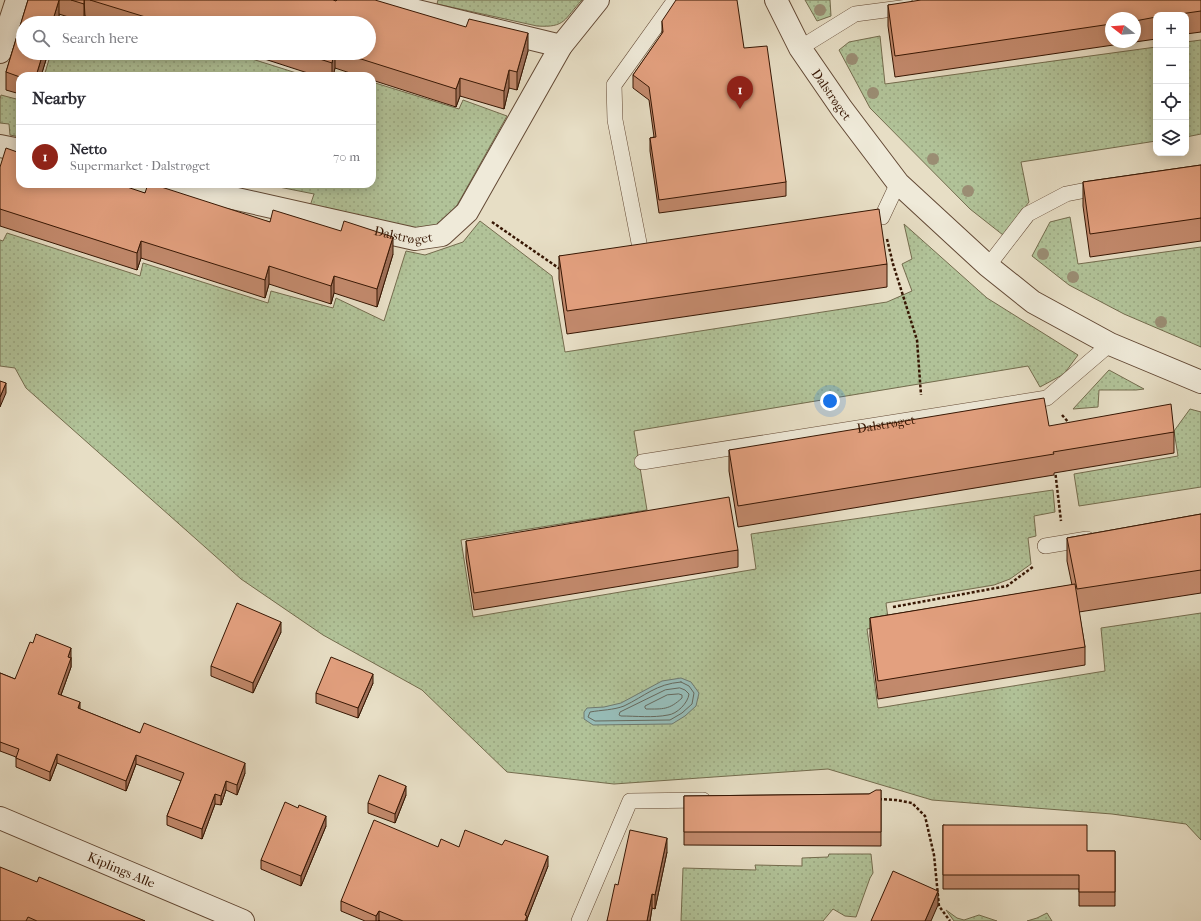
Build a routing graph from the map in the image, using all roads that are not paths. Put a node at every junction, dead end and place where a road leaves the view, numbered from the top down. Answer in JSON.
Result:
{"nodes":[{"id":1,"x":17,"y":0,"type":"edge"},
{"id":2,"x":372,"y":0,"type":"edge"},
{"id":3,"x":598,"y":0,"type":"edge"},
{"id":4,"x":675,"y":0,"type":"edge"},
{"id":5,"x":776,"y":0,"type":"edge"},
{"id":6,"x":924,"y":4,"type":"edge"},
{"id":7,"x":561,"y":46,"type":"junction"},
{"id":8,"x":800,"y":48,"type":"junction"},
{"id":9,"x":0,"y":52,"type":"edge"},
{"id":10,"x":0,"y":146,"type":"edge"},
{"id":11,"x":16,"y":149,"type":"edge"},
{"id":12,"x":898,"y":183,"type":"junction"},
{"id":13,"x":1118,"y":184,"type":"edge"},
{"id":14,"x":188,"y":188,"type":"edge"},
{"id":15,"x":851,"y":222,"type":"edge"},
{"id":16,"x":658,"y":255,"type":"edge"},
{"id":17,"x":988,"y":266,"type":"junction"},
{"id":18,"x":1110,"y":344,"type":"junction"},
{"id":19,"x":1201,"y":382,"type":"edge"},
{"id":20,"x":642,"y":462,"type":"dead end"},
{"id":21,"x":1102,"y":536,"type":"edge"},
{"id":22,"x":1045,"y":546,"type":"road end"},
{"id":23,"x":716,"y":800,"type":"edge"},
{"id":24,"x":0,"y":818,"type":"edge"},
{"id":25,"x":243,"y":921,"type":"edge"},
{"id":26,"x":579,"y":921,"type":"edge"}],
"edges":[{"from":1,"to":9,"type":"street"},
{"from":2,"to":7,"type":"street"},
{"from":3,"to":7,"type":"street","name":"Dalstrøget"},
{"from":4,"to":16,"type":"lane"},
{"from":5,"to":8,"type":"street","name":"Dalstrøget"},
{"from":6,"to":8,"type":"lane"},
{"from":7,"to":14,"type":"street","name":"Dalstrøget"},
{"from":8,"to":12,"type":"street","name":"Dalstrøget"},
{"from":10,"to":11,"type":"street"},
{"from":12,"to":15,"type":"lane"},
{"from":12,"to":17,"type":"street","name":"Dalstrøget"},
{"from":13,"to":17,"type":"lane"},
{"from":17,"to":18,"type":"street","name":"Dalstrøget"},
{"from":18,"to":19,"type":"street","name":"Dalstrøget"},
{"from":18,"to":20,"type":"lane","name":"Dalstrøget"},
{"from":21,"to":22,"type":"lane"},
{"from":23,"to":26,"type":"lane"},
{"from":24,"to":25,"type":"street","name":"Kiplings Alle"}]}
